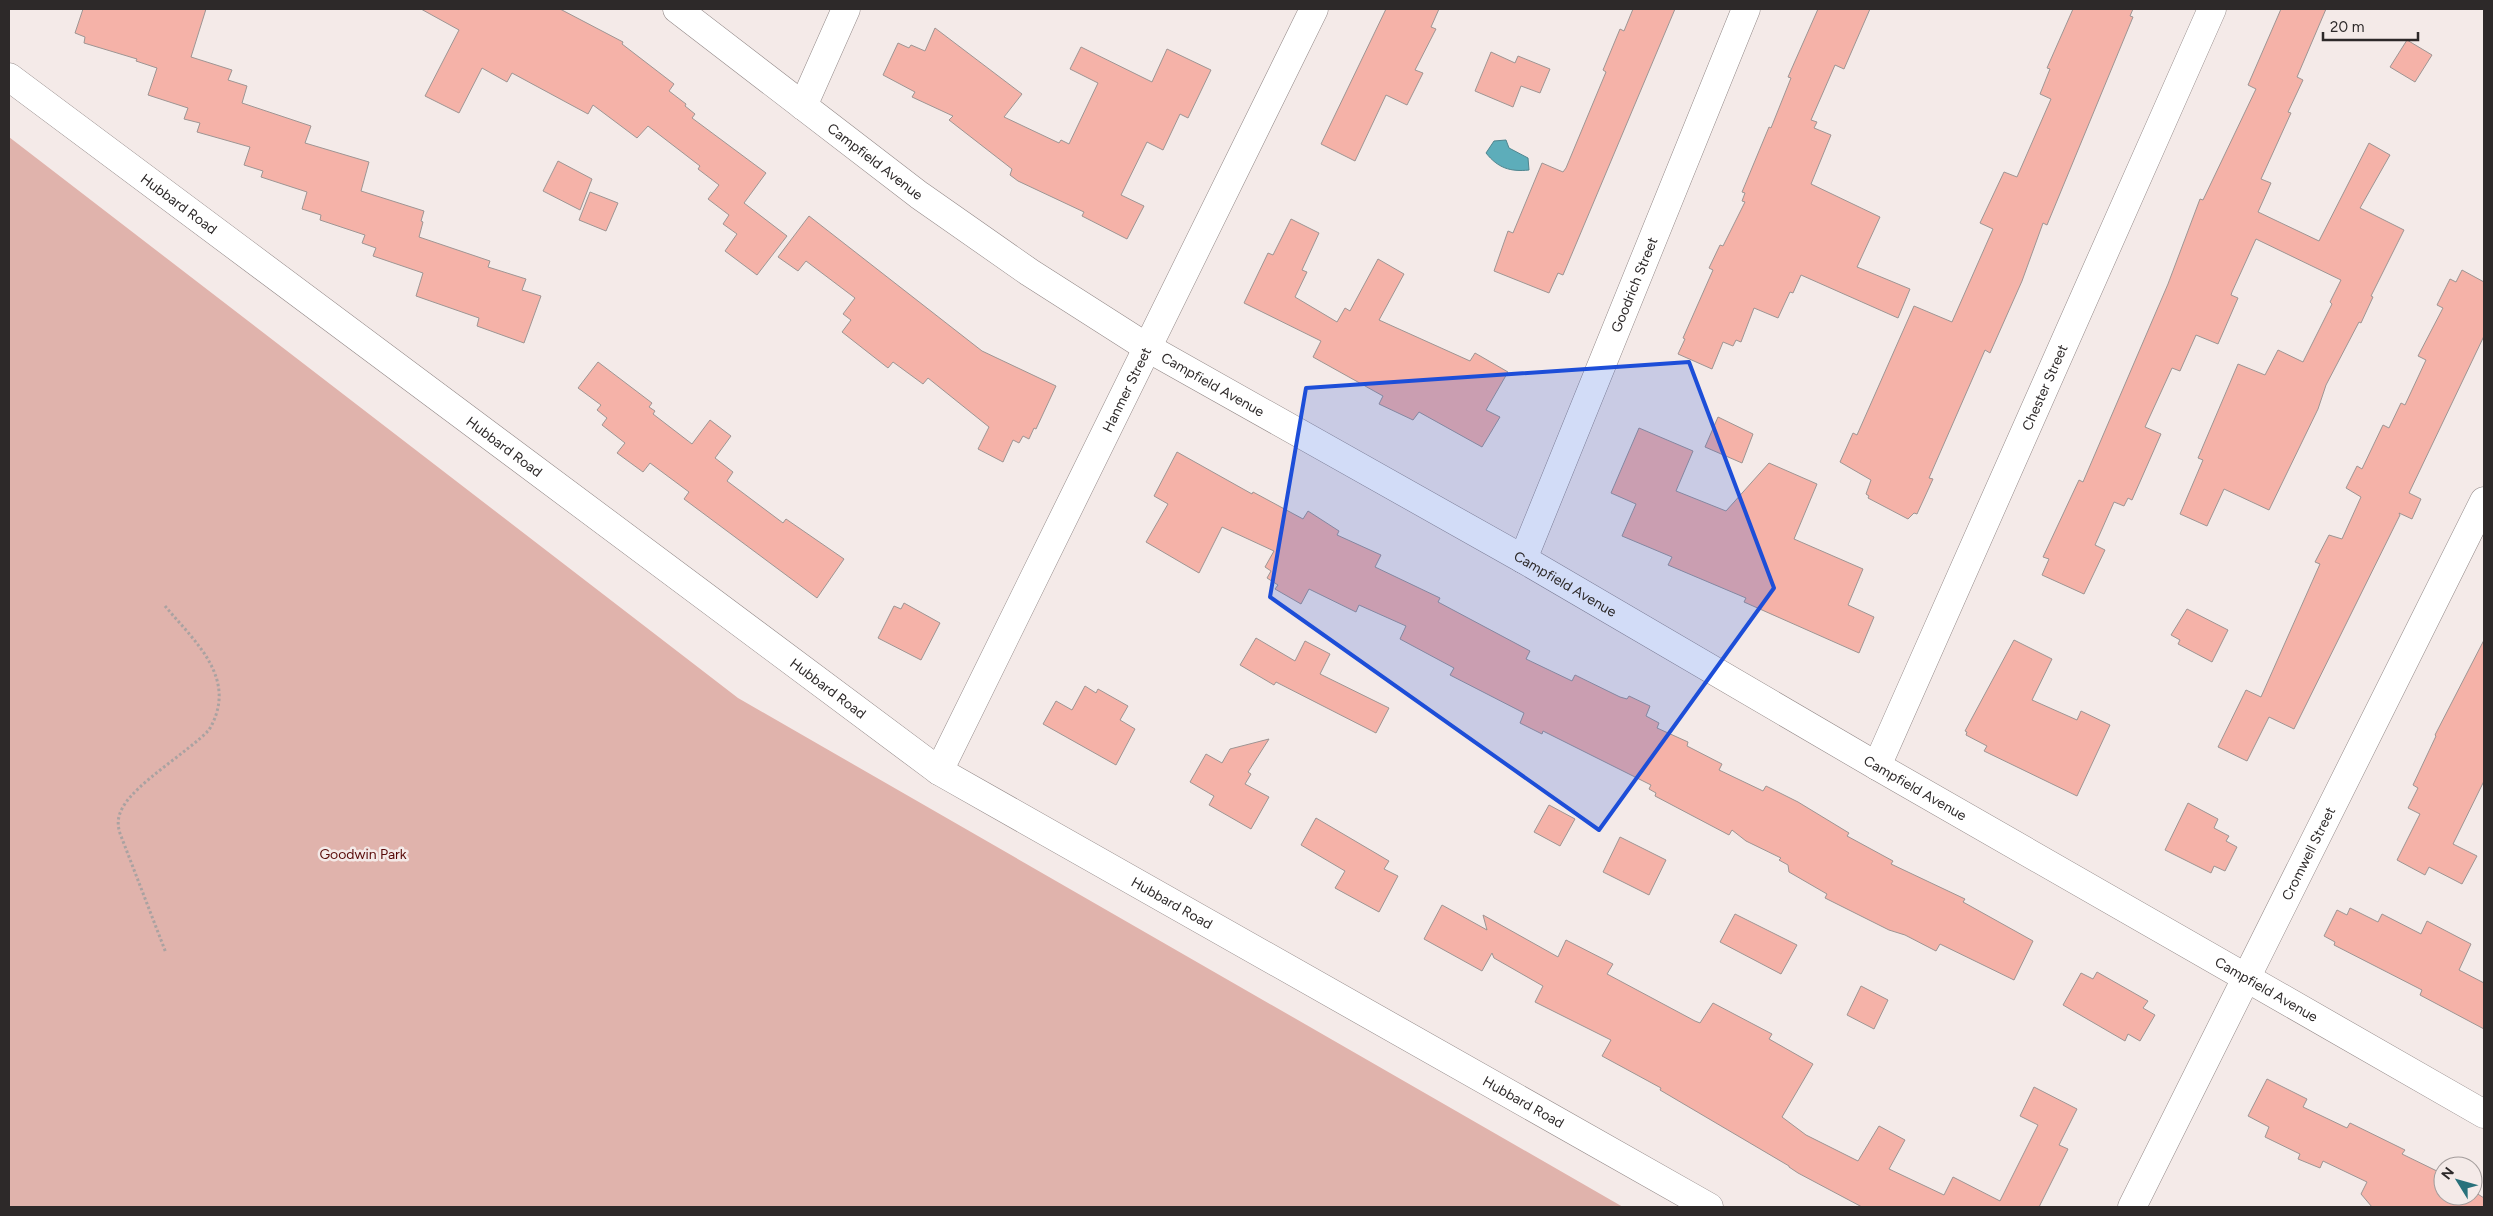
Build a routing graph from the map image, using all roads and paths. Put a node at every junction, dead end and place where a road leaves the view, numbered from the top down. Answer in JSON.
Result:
{"nodes":[{"id":1,"x":678,"y":9,"type":"edge"},
{"id":2,"x":846,"y":9,"type":"edge"},
{"id":3,"x":1314,"y":9,"type":"edge"},
{"id":4,"x":1746,"y":9,"type":"edge"},
{"id":5,"x":2212,"y":9,"type":"edge"},
{"id":6,"x":9,"y":77,"type":"edge"},
{"id":7,"x":803,"y":106,"type":"junction"},
{"id":8,"x":1148,"y":348,"type":"junction"},
{"id":9,"x":2484,"y":501,"type":"edge"},
{"id":10,"x":1523,"y":559,"type":"junction"},
{"id":11,"x":165,"y":606,"type":"dead end"},
{"id":12,"x":1877,"y":766,"type":"junction"},
{"id":13,"x":939,"y":771,"type":"junction"},
{"id":14,"x":166,"y":953,"type":"dead end"},
{"id":15,"x":2246,"y":976,"type":"junction"},
{"id":16,"x":2484,"y":1114,"type":"edge"},
{"id":17,"x":1709,"y":1207,"type":"edge"},
{"id":18,"x":2132,"y":1207,"type":"edge"}],
"edges":[{"from":1,"to":7,"type":"street","name":"Campfield Avenue"},
{"from":2,"to":7,"type":"street"},
{"from":3,"to":8,"type":"street","name":"Hanmer Street"},
{"from":4,"to":10,"type":"street","name":"Goodrich Street"},
{"from":5,"to":12,"type":"street","name":"Chester Street"},
{"from":6,"to":13,"type":"street","name":"Hubbard Road"},
{"from":7,"to":8,"type":"street","name":"Campfield Avenue"},
{"from":8,"to":10,"type":"street","name":"Campfield Avenue"},
{"from":8,"to":13,"type":"street","name":"Hanmer Street"},
{"from":9,"to":15,"type":"street","name":"Cromwell Street"},
{"from":10,"to":12,"type":"street","name":"Campfield Avenue"},
{"from":11,"to":14,"type":"path"},
{"from":12,"to":15,"type":"street","name":"Campfield Avenue"},
{"from":13,"to":17,"type":"street","name":"Hubbard Road"},
{"from":15,"to":16,"type":"street","name":"Campfield Avenue"},
{"from":15,"to":18,"type":"street","name":"Cromwell Street"}]}
